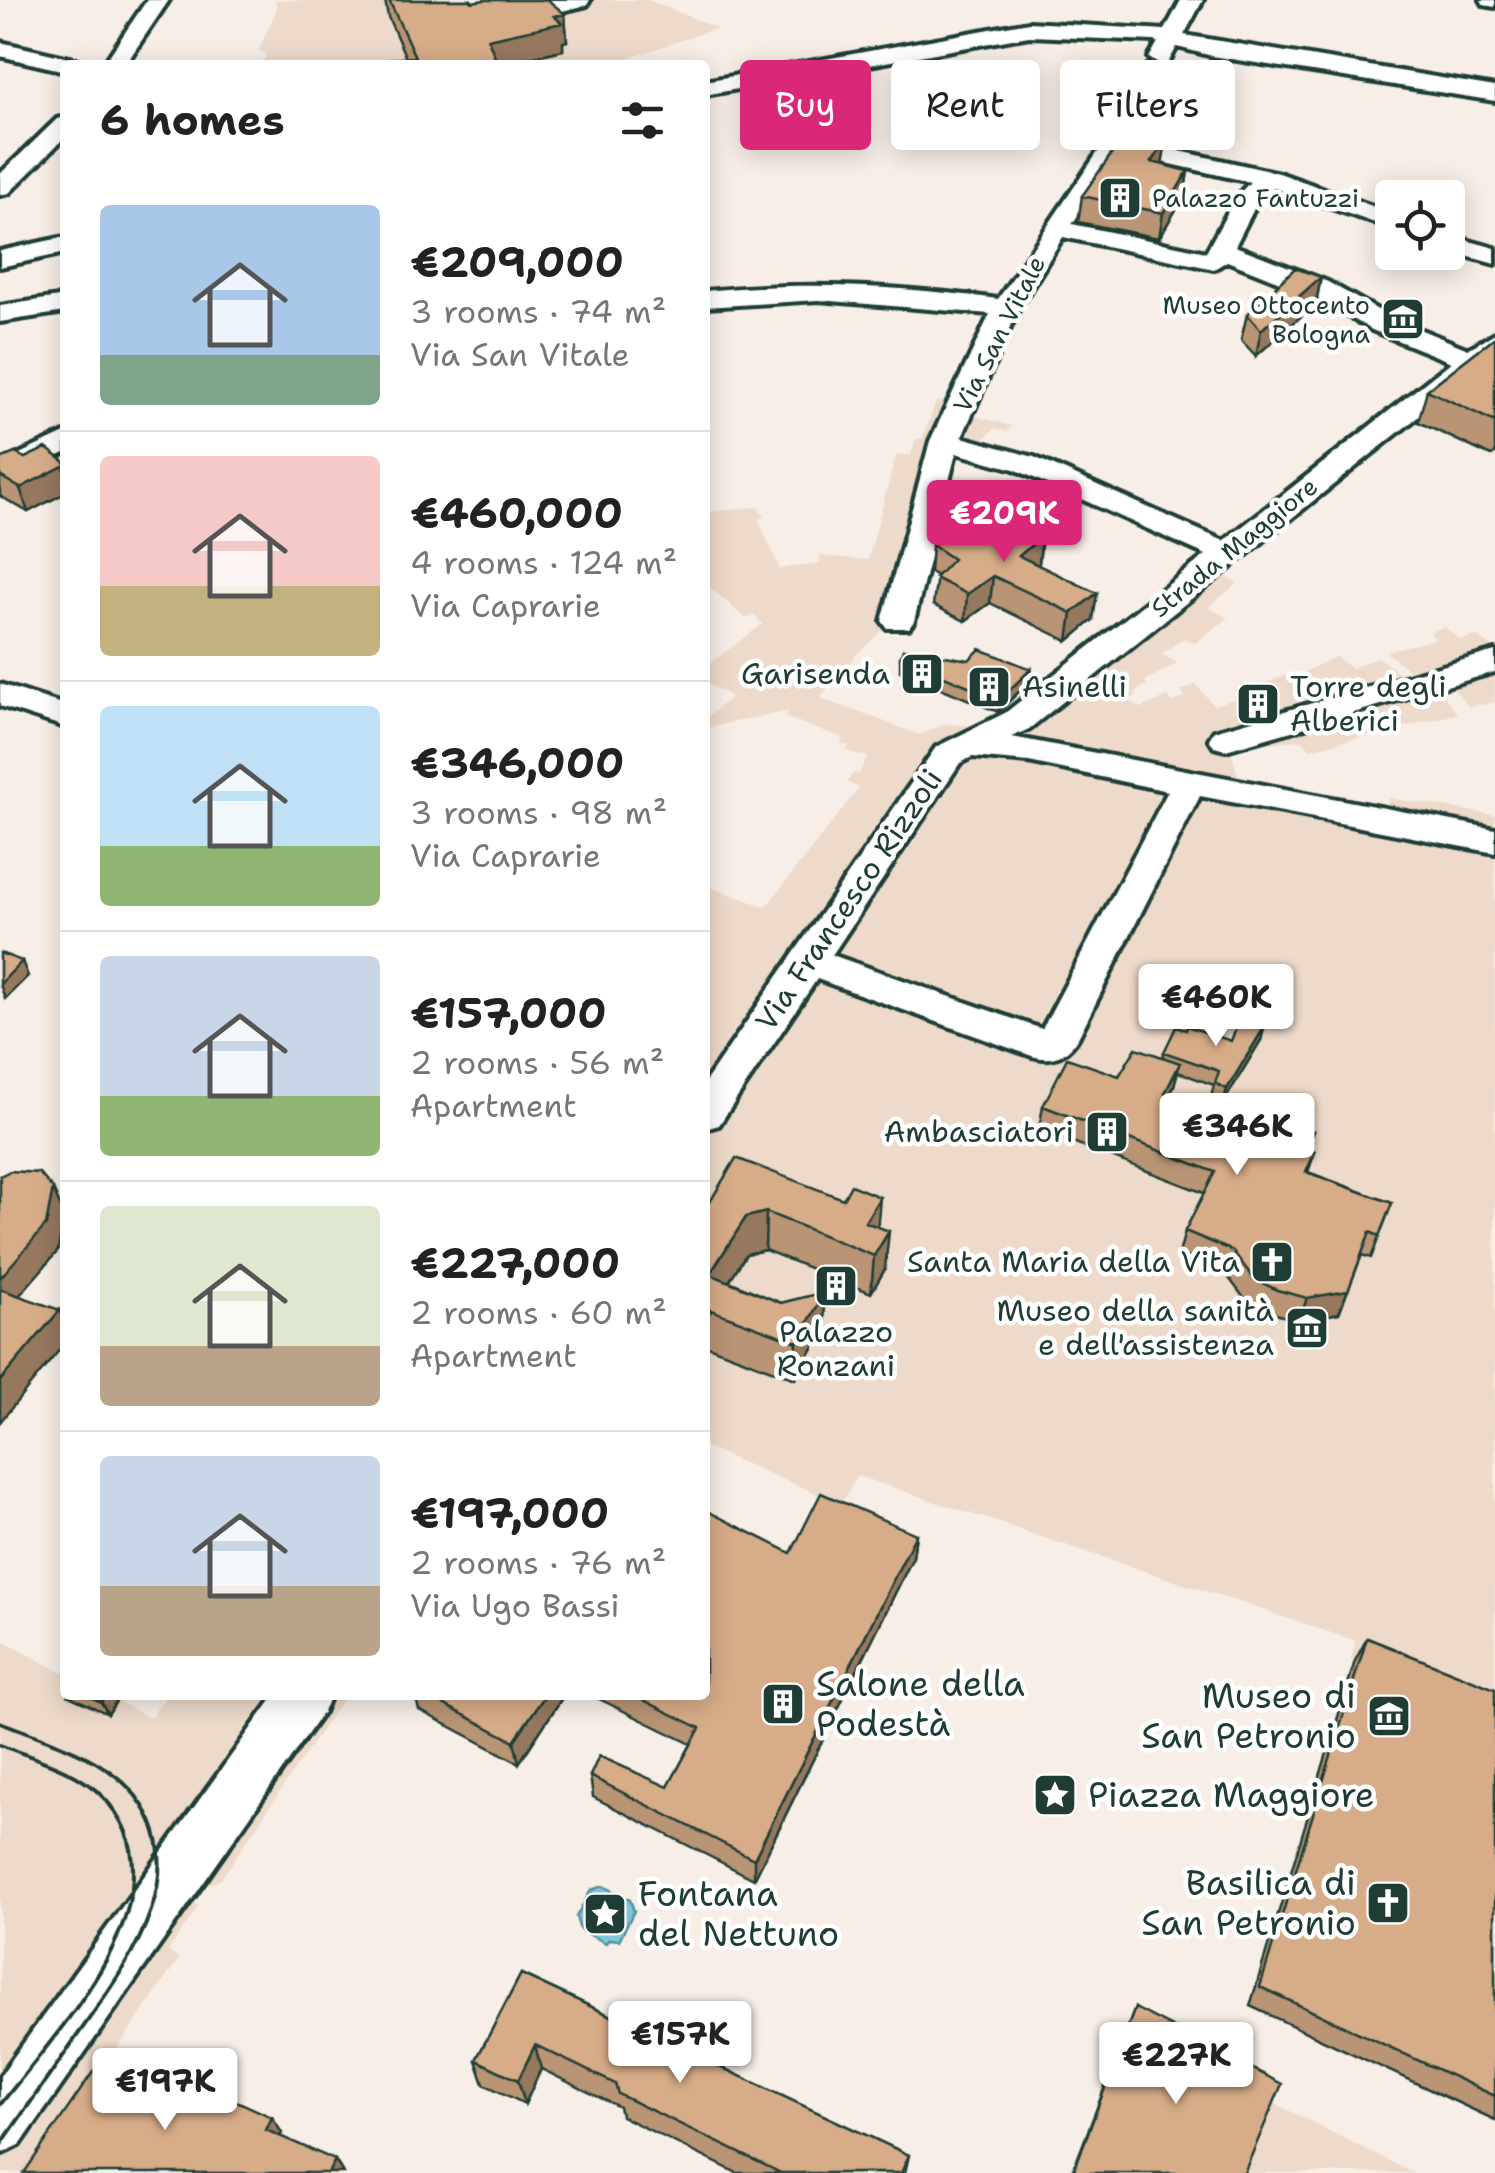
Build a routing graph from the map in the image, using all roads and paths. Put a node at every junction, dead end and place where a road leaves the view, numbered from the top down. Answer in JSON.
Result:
{"nodes":[{"id":1,"x":158,"y":0,"type":"edge"},
{"id":2,"x":579,"y":0,"type":"edge"},
{"id":3,"x":1192,"y":0,"type":"edge"},
{"id":4,"x":525,"y":13,"type":"edge"},
{"id":5,"x":0,"y":49,"type":"edge"},
{"id":6,"x":1160,"y":56,"type":"junction"},
{"id":7,"x":117,"y":60,"type":"edge"},
{"id":8,"x":1158,"y":60,"type":"edge"},
{"id":9,"x":60,"y":63,"type":"edge"},
{"id":10,"x":1278,"y":66,"type":"junction"},
{"id":11,"x":710,"y":87,"type":"edge"},
{"id":12,"x":1495,"y":94,"type":"edge"},
{"id":13,"x":1495,"y":103,"type":"edge"},
{"id":14,"x":60,"y":129,"type":"edge"},
{"id":15,"x":1112,"y":150,"type":"edge"},
{"id":16,"x":1143,"y":150,"type":"edge"},
{"id":17,"x":1270,"y":178,"type":"junction"},
{"id":18,"x":0,"y":188,"type":"edge"},
{"id":19,"x":1375,"y":215,"type":"edge"},
{"id":20,"x":1056,"y":228,"type":"junction"},
{"id":21,"x":60,"y":246,"type":"edge"},
{"id":22,"x":1465,"y":248,"type":"edge"},
{"id":23,"x":1222,"y":250,"type":"junction"},
{"id":24,"x":1495,"y":256,"type":"edge"},
{"id":25,"x":0,"y":259,"type":"edge"},
{"id":26,"x":710,"y":299,"type":"edge"},
{"id":27,"x":60,"y":305,"type":"edge"},
{"id":28,"x":1006,"y":308,"type":"junction"},
{"id":29,"x":0,"y":314,"type":"edge"},
{"id":30,"x":1483,"y":350,"type":"edge"},
{"id":31,"x":945,"y":441,"type":"junction"},
{"id":32,"x":60,"y":444,"type":"edge"},
{"id":33,"x":6,"y":466,"type":"edge"},
{"id":34,"x":1226,"y":553,"type":"junction"},
{"id":35,"x":898,"y":621,"type":"dead end"},
{"id":36,"x":1495,"y":661,"type":"edge"},
{"id":37,"x":0,"y":695,"type":"edge"},
{"id":38,"x":60,"y":714,"type":"edge"},
{"id":39,"x":1226,"y":739,"type":"dead end"},
{"id":40,"x":968,"y":746,"type":"junction"},
{"id":41,"x":1189,"y":784,"type":"junction"},
{"id":42,"x":1495,"y":840,"type":"edge"},
{"id":43,"x":808,"y":960,"type":"junction"},
{"id":44,"x":710,"y":1107,"type":"edge"},
{"id":45,"x":301,"y":1700,"type":"edge"},
{"id":46,"x":0,"y":2125,"type":"edge"}],
"edges":[{"from":1,"to":7,"type":"street"},
{"from":2,"to":4,"type":"street"},
{"from":3,"to":6,"type":"street","name":"Via San Vitale"},
{"from":5,"to":9,"type":"street"},
{"from":6,"to":8,"type":"street","name":"Via San Vitale"},
{"from":6,"to":10,"type":"street"},
{"from":6,"to":11,"type":"street"},
{"from":10,"to":12,"type":"street"},
{"from":10,"to":13,"type":"street"},
{"from":14,"to":18,"type":"street"},
{"from":15,"to":20,"type":"street","name":"Via San Vitale"},
{"from":16,"to":17,"type":"street"},
{"from":17,"to":19,"type":"street"},
{"from":17,"to":23,"type":"street"},
{"from":20,"to":23,"type":"street"},
{"from":20,"to":28,"type":"street","name":"Via San Vitale"},
{"from":21,"to":25,"type":"street"},
{"from":22,"to":24,"type":"street"},
{"from":23,"to":30,"type":"street"},
{"from":26,"to":28,"type":"street"},
{"from":27,"to":29,"type":"street"},
{"from":28,"to":31,"type":"street","name":"Via San Vitale"},
{"from":30,"to":34,"type":"street","name":"Strada Maggiore"},
{"from":31,"to":34,"type":"street"},
{"from":31,"to":35,"type":"street","name":"Via San Vitale"},
{"from":32,"to":33,"type":"street"},
{"from":34,"to":40,"type":"street","name":"Strada Maggiore"},
{"from":36,"to":39,"type":"street"},
{"from":37,"to":38,"type":"street"},
{"from":40,"to":41,"type":"street"},
{"from":40,"to":43,"type":"street","name":"Via Francesco Rizzoli"},
{"from":41,"to":42,"type":"street"},
{"from":41,"to":43,"type":"street"},
{"from":43,"to":44,"type":"street","name":"Via Francesco Rizzoli"},
{"from":45,"to":46,"type":"street"}]}
